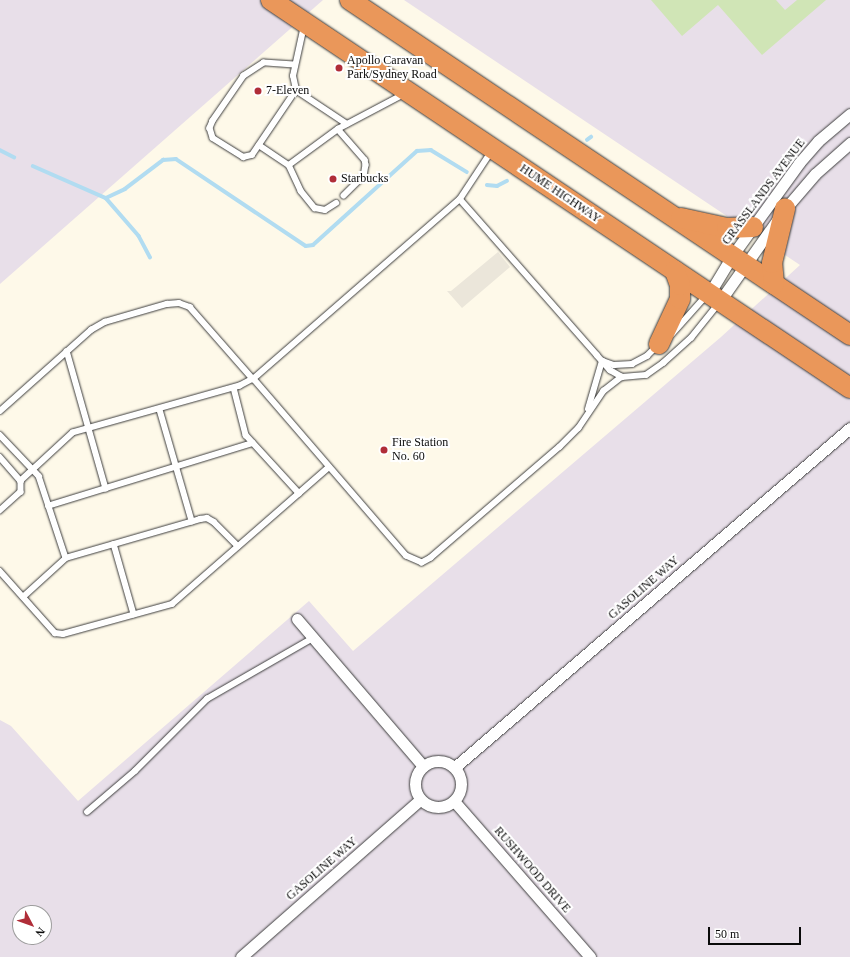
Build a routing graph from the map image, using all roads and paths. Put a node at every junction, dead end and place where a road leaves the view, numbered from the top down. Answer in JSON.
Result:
{"nodes":[{"id":1,"x":271,"y":0,"type":"edge"},
{"id":2,"x":350,"y":0,"type":"edge"},
{"id":3,"x":304,"y":23,"type":"junction"},
{"id":4,"x":294,"y":65,"type":"junction"},
{"id":5,"x":296,"y":90,"type":"junction"},
{"id":6,"x":408,"y":92,"type":"junction"},
{"id":7,"x":850,"y":115,"type":"edge"},
{"id":8,"x":347,"y":124,"type":"junction"},
{"id":9,"x":338,"y":129,"type":"junction"},
{"id":10,"x":850,"y":143,"type":"edge"},
{"id":11,"x":259,"y":145,"type":"junction"},
{"id":12,"x":493,"y":148,"type":"junction"},
{"id":13,"x":289,"y":165,"type":"junction"},
{"id":14,"x":344,"y":196,"type":"dead end"},
{"id":15,"x":460,"y":199,"type":"junction"},
{"id":16,"x":336,"y":203,"type":"dead end"},
{"id":17,"x":785,"y":209,"type":"junction"},
{"id":18,"x":674,"y":216,"type":"junction"},
{"id":19,"x":752,"y":227,"type":"junction"},
{"id":20,"x":738,"y":260,"type":"junction"},
{"id":21,"x":675,"y":271,"type":"junction"},
{"id":22,"x":774,"y":284,"type":"junction"},
{"id":23,"x":714,"y":297,"type":"junction"},
{"id":24,"x":850,"y":335,"type":"edge"},
{"id":25,"x":659,"y":344,"type":"junction"},
{"id":26,"x":67,"y":351,"type":"junction"},
{"id":27,"x":602,"y":361,"type":"junction"},
{"id":28,"x":622,"y":377,"type":"junction"},
{"id":29,"x":253,"y":379,"type":"junction"},
{"id":30,"x":234,"y":388,"type":"junction"},
{"id":31,"x":850,"y":388,"type":"edge"},
{"id":32,"x":160,"y":410,"type":"junction"},
{"id":33,"x":0,"y":411,"type":"edge"},
{"id":34,"x":585,"y":419,"type":"junction"},
{"id":35,"x":850,"y":428,"type":"edge"},
{"id":36,"x":89,"y":429,"type":"junction"},
{"id":37,"x":0,"y":435,"type":"edge"},
{"id":38,"x":253,"y":443,"type":"junction"},
{"id":39,"x":0,"y":458,"type":"edge"},
{"id":40,"x":176,"y":467,"type":"junction"},
{"id":41,"x":329,"y":467,"type":"junction"},
{"id":42,"x":33,"y":470,"type":"junction"},
{"id":43,"x":21,"y":481,"type":"junction"},
{"id":44,"x":106,"y":488,"type":"junction"},
{"id":45,"x":299,"y":493,"type":"junction"},
{"id":46,"x":48,"y":506,"type":"junction"},
{"id":47,"x":0,"y":511,"type":"edge"},
{"id":48,"x":192,"y":521,"type":"junction"},
{"id":49,"x":114,"y":544,"type":"junction"},
{"id":50,"x":238,"y":546,"type":"junction"},
{"id":51,"x":66,"y":558,"type":"junction"},
{"id":52,"x":0,"y":571,"type":"edge"},
{"id":53,"x":22,"y":597,"type":"junction"},
{"id":54,"x":134,"y":614,"type":"junction"},
{"id":55,"x":297,"y":619,"type":"dead end"},
{"id":56,"x":313,"y":638,"type":"junction"},
{"id":57,"x":423,"y":766,"type":"junction"},
{"id":58,"x":455,"y":767,"type":"junction"},
{"id":59,"x":420,"y":800,"type":"junction"},
{"id":60,"x":454,"y":801,"type":"junction"},
{"id":61,"x":87,"y":812,"type":"dead end"},
{"id":62,"x":241,"y":957,"type":"edge"},
{"id":63,"x":590,"y":957,"type":"edge"}],
"edges":[{"from":1,"to":3,"type":"highway","name":"HUME HIGHWAY"},
{"from":2,"to":18,"type":"highway"},
{"from":3,"to":4,"type":"lane"},
{"from":3,"to":6,"type":"highway","name":"HUME HIGHWAY"},
{"from":4,"to":5,"type":"lane"},
{"from":4,"to":11,"type":"lane"},
{"from":5,"to":8,"type":"lane"},
{"from":5,"to":11,"type":"lane"},
{"from":6,"to":8,"type":"lane"},
{"from":6,"to":12,"type":"highway","name":"HUME HIGHWAY"},
{"from":7,"to":19,"type":"street","name":"GRASSLANDS AVENUE"},
{"from":8,"to":9,"type":"lane"},
{"from":9,"to":13,"type":"lane"},
{"from":9,"to":14,"type":"lane"},
{"from":10,"to":17,"type":"street","name":"GRASSLANDS AVENUE"},
{"from":11,"to":13,"type":"lane"},
{"from":12,"to":15,"type":"lane"},
{"from":12,"to":21,"type":"highway","name":"HUME HIGHWAY"},
{"from":13,"to":16,"type":"lane"},
{"from":15,"to":27,"type":"lane"},
{"from":15,"to":29,"type":"lane"},
{"from":17,"to":20,"type":"street","name":"GRASSLANDS AVENUE"},
{"from":17,"to":22,"type":"highway"},
{"from":18,"to":19,"type":"highway"},
{"from":18,"to":20,"type":"highway"},
{"from":19,"to":20,"type":"street","name":"GRASSLANDS AVENUE"},
{"from":20,"to":22,"type":"highway"},
{"from":20,"to":23,"type":"street","name":"GRASSLANDS AVENUE"},
{"from":20,"to":23,"type":"street","name":"GRASSLANDS AVENUE"},
{"from":21,"to":23,"type":"highway","name":"HUME HIGHWAY"},
{"from":21,"to":25,"type":"highway"},
{"from":22,"to":24,"type":"highway"},
{"from":23,"to":25,"type":"lane"},
{"from":23,"to":28,"type":"lane"},
{"from":23,"to":31,"type":"highway","name":"HUME HIGHWAY"},
{"from":25,"to":27,"type":"lane"},
{"from":26,"to":29,"type":"lane"},
{"from":26,"to":33,"type":"lane"},
{"from":26,"to":36,"type":"lane"},
{"from":27,"to":28,"type":"lane"},
{"from":27,"to":34,"type":"lane"},
{"from":28,"to":34,"type":"lane"},
{"from":29,"to":30,"type":"lane"},
{"from":29,"to":41,"type":"lane"},
{"from":30,"to":32,"type":"lane"},
{"from":30,"to":38,"type":"lane"},
{"from":32,"to":36,"type":"lane"},
{"from":32,"to":40,"type":"lane"},
{"from":34,"to":41,"type":"lane"},
{"from":35,"to":58,"type":"street","name":"GASOLINE WAY"},
{"from":36,"to":42,"type":"lane"},
{"from":36,"to":44,"type":"lane"},
{"from":37,"to":42,"type":"lane"},
{"from":38,"to":40,"type":"lane"},
{"from":38,"to":45,"type":"lane"},
{"from":39,"to":43,"type":"lane"},
{"from":40,"to":44,"type":"lane"},
{"from":40,"to":48,"type":"lane"},
{"from":41,"to":45,"type":"lane"},
{"from":42,"to":43,"type":"lane"},
{"from":42,"to":46,"type":"lane"},
{"from":43,"to":47,"type":"lane"},
{"from":44,"to":46,"type":"lane"},
{"from":45,"to":50,"type":"lane"},
{"from":46,"to":51,"type":"lane"},
{"from":48,"to":49,"type":"lane"},
{"from":48,"to":50,"type":"lane"},
{"from":49,"to":51,"type":"lane"},
{"from":49,"to":54,"type":"lane"},
{"from":50,"to":54,"type":"lane"},
{"from":51,"to":53,"type":"lane"},
{"from":52,"to":53,"type":"lane"},
{"from":53,"to":54,"type":"lane"},
{"from":55,"to":56,"type":"street"},
{"from":56,"to":57,"type":"street"},
{"from":56,"to":61,"type":"lane"},
{"from":57,"to":58,"type":"street"},
{"from":57,"to":59,"type":"street"},
{"from":58,"to":60,"type":"street"},
{"from":59,"to":60,"type":"street"},
{"from":59,"to":62,"type":"street","name":"GASOLINE WAY"},
{"from":60,"to":63,"type":"street","name":"RUSHWOOD DRIVE"}]}
